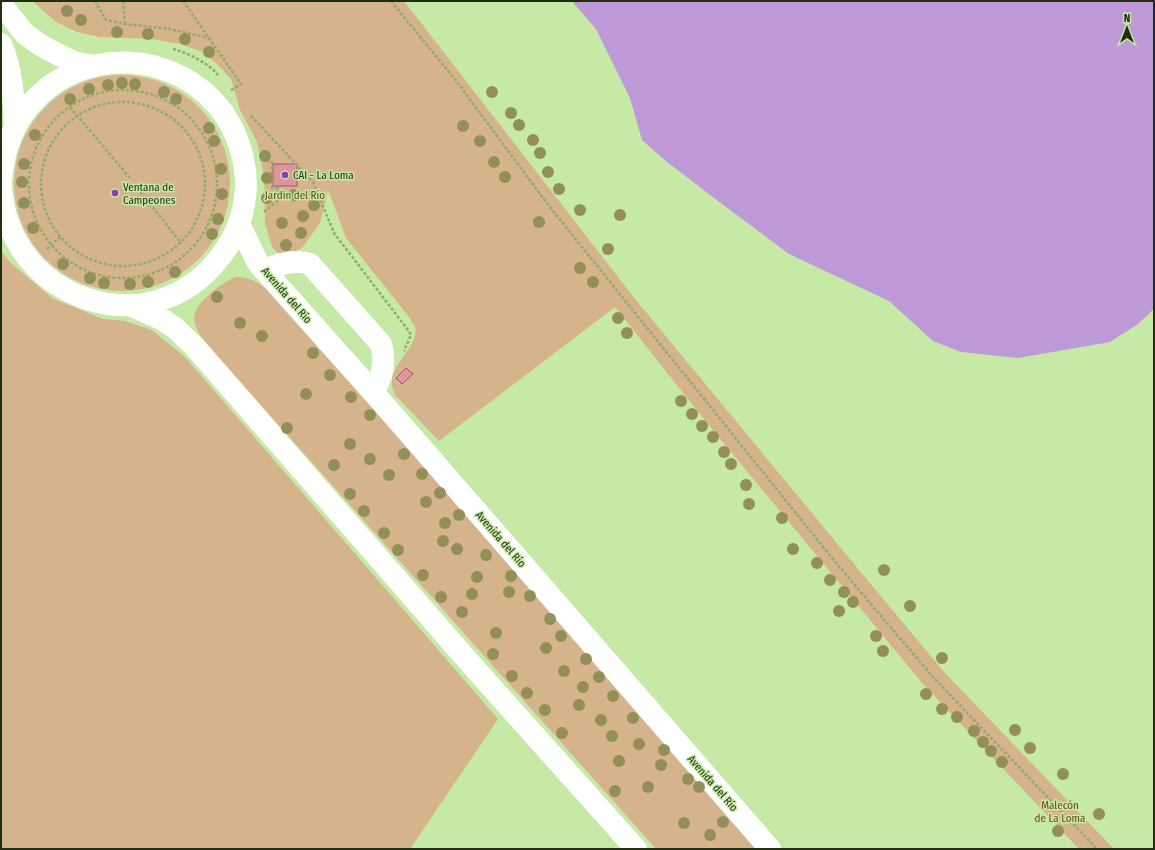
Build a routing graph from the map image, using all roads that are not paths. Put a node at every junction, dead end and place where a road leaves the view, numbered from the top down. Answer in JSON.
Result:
{"nodes":[{"id":1,"x":1,"y":4,"type":"edge"},
{"id":2,"x":1,"y":44,"type":"edge"},
{"id":3,"x":94,"y":66,"type":"junction"},
{"id":4,"x":15,"y":127,"type":"junction"},
{"id":5,"x":1,"y":183,"type":"edge"},
{"id":6,"x":239,"y":224,"type":"junction"},
{"id":7,"x":264,"y":270,"type":"junction"},
{"id":8,"x":130,"y":305,"type":"junction"},
{"id":9,"x":373,"y":392,"type":"junction"},
{"id":10,"x":636,"y":849,"type":"edge"},
{"id":11,"x":770,"y":849,"type":"edge"}],
"edges":[{"from":1,"to":3,"type":"main road"},
{"from":2,"to":4,"type":"main road"},
{"from":3,"to":4,"type":"main road"},
{"from":3,"to":6,"type":"main road"},
{"from":4,"to":5,"type":"main road"},
{"from":5,"to":8,"type":"main road"},
{"from":6,"to":7,"type":"main road","name":"Avenida del Río"},
{"from":6,"to":8,"type":"main road"},
{"from":7,"to":9,"type":"main road","name":"Avenida del Río"},
{"from":7,"to":9,"type":"main road"},
{"from":8,"to":10,"type":"main road"},
{"from":9,"to":11,"type":"main road","name":"Avenida del Río"}]}
